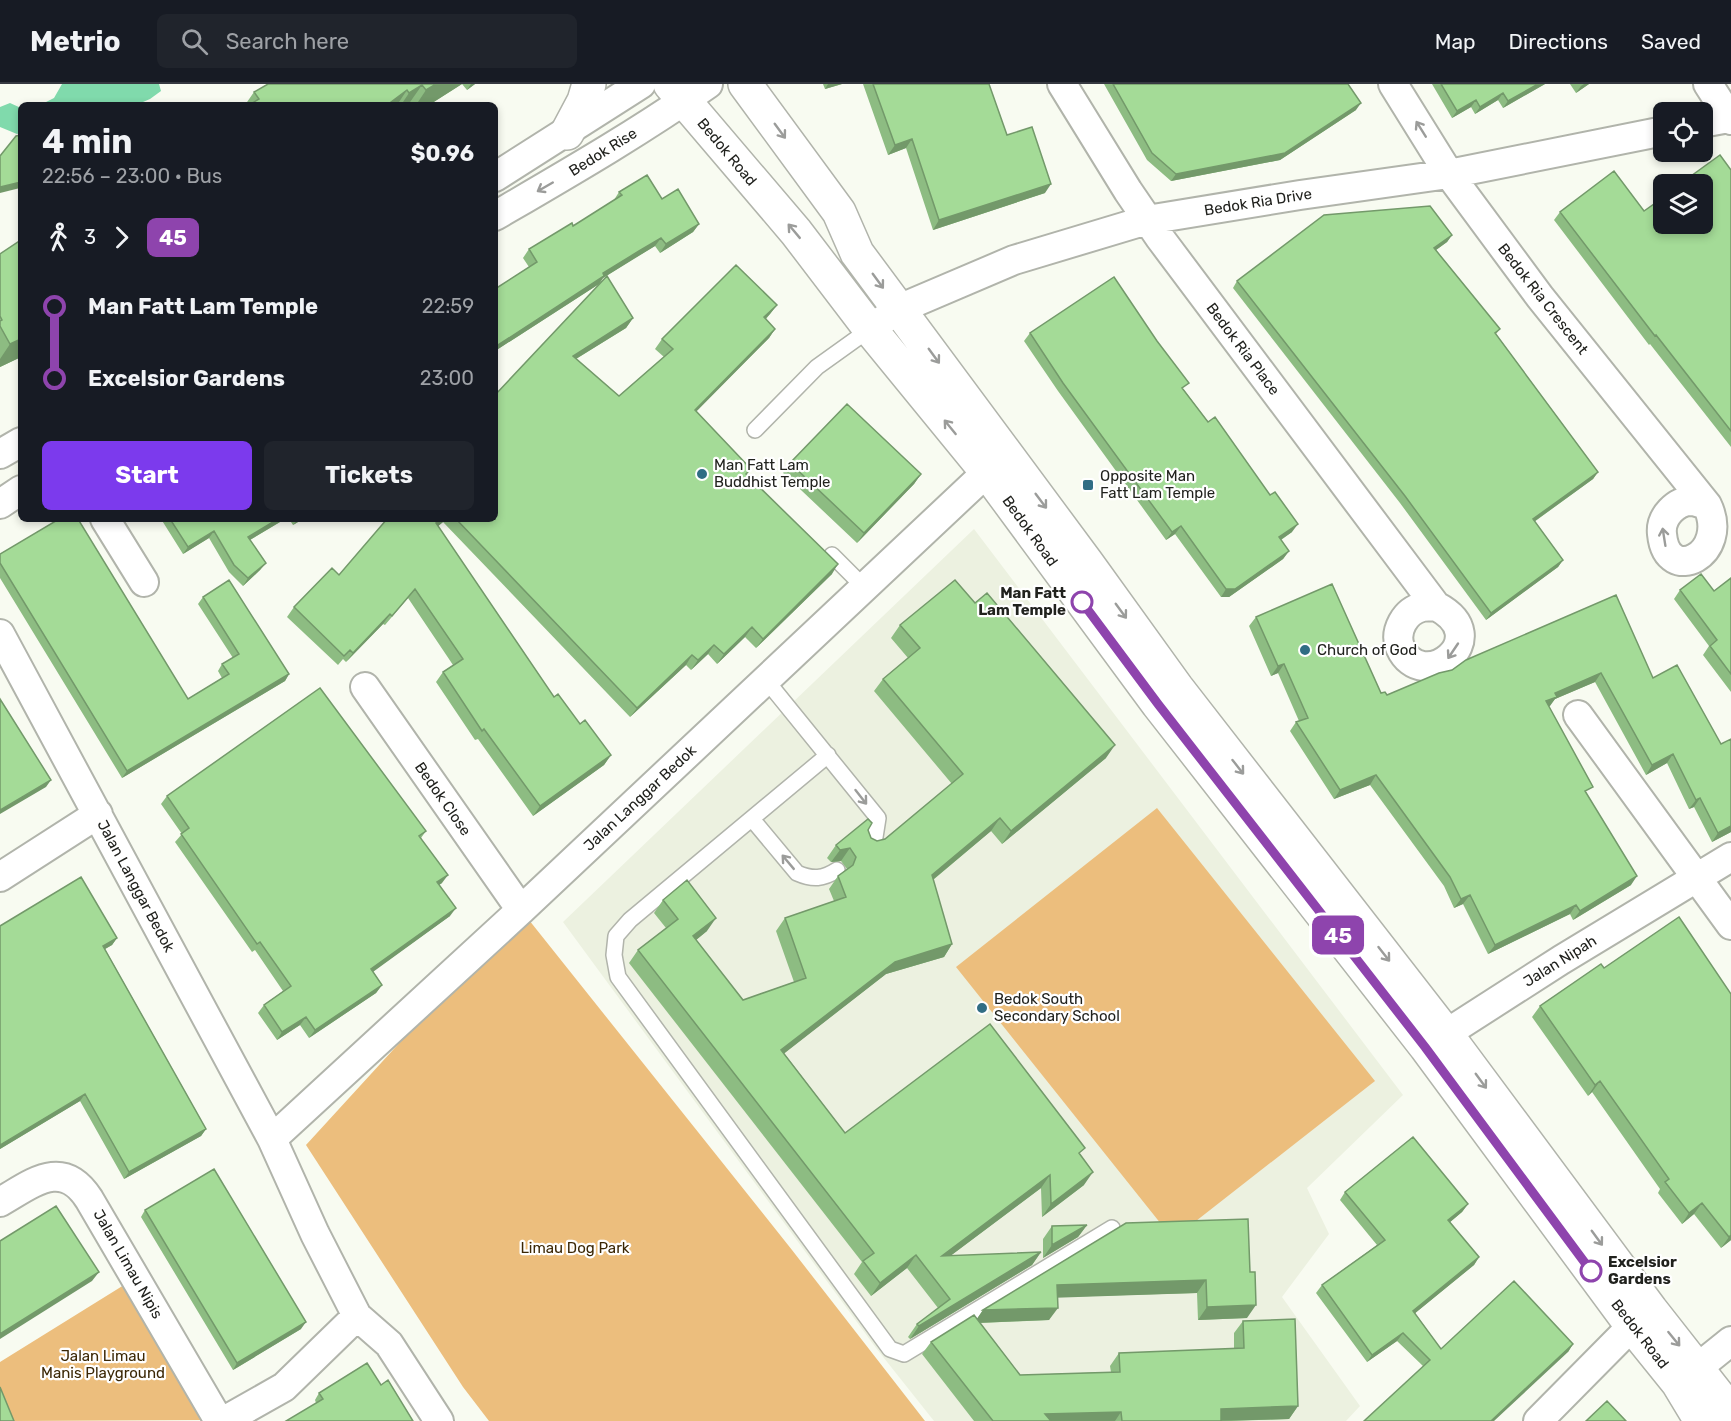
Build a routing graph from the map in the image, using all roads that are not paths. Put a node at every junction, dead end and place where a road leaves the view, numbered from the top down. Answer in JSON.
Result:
{"nodes":[{"id":1,"x":589,"y":84,"type":"edge"},
{"id":2,"x":641,"y":84,"type":"edge"},
{"id":3,"x":745,"y":84,"type":"edge"},
{"id":4,"x":1062,"y":84,"type":"edge"},
{"id":5,"x":1393,"y":84,"type":"edge"},
{"id":6,"x":1708,"y":84,"type":"edge"},
{"id":7,"x":688,"y":90,"type":"edge"},
{"id":8,"x":1721,"y":120,"type":"edge"},
{"id":9,"x":567,"y":133,"type":"junction"},
{"id":10,"x":1653,"y":133,"type":"edge"},
{"id":11,"x":1449,"y":174,"type":"junction"},
{"id":12,"x":498,"y":175,"type":"edge"},
{"id":13,"x":498,"y":214,"type":"edge"},
{"id":14,"x":1146,"y":220,"type":"junction"},
{"id":15,"x":899,"y":309,"type":"junction"},
{"id":16,"x":870,"y":329,"type":"junction"},
{"id":17,"x":755,"y":429,"type":"dead end"},
{"id":18,"x":18,"y":444,"type":"edge"},
{"id":19,"x":0,"y":454,"type":"edge"},
{"id":20,"x":997,"y":463,"type":"junction"},
{"id":21,"x":18,"y":492,"type":"edge"},
{"id":22,"x":0,"y":504,"type":"edge"},
{"id":23,"x":1707,"y":505,"type":"dead end"},
{"id":24,"x":107,"y":522,"type":"edge"},
{"id":25,"x":832,"y":555,"type":"edge"},
{"id":26,"x":144,"y":582,"type":"dead end"},
{"id":27,"x":864,"y":587,"type":"junction"},
{"id":28,"x":1436,"y":606,"type":"dead end"},
{"id":29,"x":0,"y":634,"type":"edge"},
{"id":30,"x":766,"y":680,"type":"junction"},
{"id":31,"x":366,"y":687,"type":"dead end"},
{"id":32,"x":1578,"y":715,"type":"dead end"},
{"id":33,"x":828,"y":755,"type":"junction"},
{"id":34,"x":98,"y":814,"type":"junction"},
{"id":35,"x":752,"y":819,"type":"junction"},
{"id":36,"x":869,"y":844,"type":"edge"},
{"id":37,"x":1731,"y":857,"type":"edge"},
{"id":38,"x":837,"y":870,"type":"edge"},
{"id":39,"x":0,"y":877,"type":"edge"},
{"id":40,"x":1696,"y":879,"type":"junction"},
{"id":41,"x":521,"y":910,"type":"junction"},
{"id":42,"x":1731,"y":924,"type":"edge"},
{"id":43,"x":1436,"y":1040,"type":"junction"},
{"id":44,"x":272,"y":1139,"type":"junction"},
{"id":45,"x":0,"y":1202,"type":"edge"},
{"id":46,"x":1112,"y":1228,"type":"dead end"},
{"id":47,"x":357,"y":1316,"type":"junction"},
{"id":48,"x":1641,"y":1318,"type":"junction"},
{"id":49,"x":1731,"y":1341,"type":"edge"},
{"id":50,"x":1688,"y":1376,"type":"junction"},
{"id":51,"x":1731,"y":1412,"type":"edge"},
{"id":52,"x":219,"y":1421,"type":"edge"},
{"id":53,"x":224,"y":1421,"type":"edge"},
{"id":54,"x":439,"y":1421,"type":"edge"},
{"id":55,"x":1538,"y":1421,"type":"edge"},
{"id":56,"x":1701,"y":1421,"type":"edge"}],
"edges":[{"from":1,"to":9,"type":"main road"},
{"from":2,"to":9,"type":"street"},
{"from":3,"to":15,"type":"main road","name":"Bedok Road","one_way":true},
{"from":4,"to":14,"type":"street","name":"Bedok Ria Place"},
{"from":11,"to":5,"type":"street","name":"Bedok Ria Crescent","one_way":true},
{"from":6,"to":8,"type":"street"},
{"from":7,"to":13,"type":"street","name":"Bedok Rise","one_way":true},
{"from":16,"to":7,"type":"main road","name":"Bedok Road","one_way":true},
{"from":9,"to":12,"type":"street"},
{"from":10,"to":11,"type":"street","name":"Bedok Ria Drive"},
{"from":11,"to":14,"type":"street","name":"Bedok Ria Drive"},
{"from":11,"to":23,"type":"street","name":"Bedok Ria Crescent"},
{"from":14,"to":15,"type":"street","name":"Bedok Ria Drive"},
{"from":14,"to":28,"type":"street","name":"Bedok Ria Place"},
{"from":15,"to":16,"type":"street","name":"Bedok Ria Drive"},
{"from":15,"to":20,"type":"main road","name":"Bedok Road","one_way":true},
{"from":16,"to":17,"type":"lane"},
{"from":20,"to":16,"type":"main road","name":"Bedok Road","one_way":true},
{"from":18,"to":19,"type":"street"},
{"from":20,"to":27,"type":"street","name":"Jalan Langgar Bedok"},
{"from":20,"to":43,"type":"main road","name":"Bedok Road"},
{"from":21,"to":22,"type":"street"},
{"from":24,"to":26,"type":"street"},
{"from":25,"to":27,"type":"lane"},
{"from":27,"to":30,"type":"street","name":"Jalan Langgar Bedok"},
{"from":29,"to":34,"type":"street","name":"Jalan Langgar Bedok"},
{"from":30,"to":33,"type":"lane"},
{"from":30,"to":41,"type":"street","name":"Jalan Langgar Bedok"},
{"from":31,"to":41,"type":"street","name":"Bedok Close"},
{"from":32,"to":40,"type":"street"},
{"from":33,"to":35,"type":"lane"},
{"from":33,"to":36,"type":"lane","one_way":true},
{"from":34,"to":39,"type":"street"},
{"from":34,"to":44,"type":"street","name":"Jalan Langgar Bedok"},
{"from":38,"to":35,"type":"lane","one_way":true},
{"from":35,"to":46,"type":"lane"},
{"from":37,"to":40,"type":"street","name":"Jalan Nipah"},
{"from":40,"to":42,"type":"street"},
{"from":40,"to":43,"type":"street","name":"Jalan Nipah"},
{"from":41,"to":44,"type":"street","name":"Jalan Langgar Bedok"},
{"from":43,"to":48,"type":"main road","name":"Bedok Road"},
{"from":44,"to":47,"type":"street","name":"Jalan Langgar Bedok"},
{"from":45,"to":52,"type":"street","name":"Jalan Limau Nipis"},
{"from":47,"to":53,"type":"street"},
{"from":47,"to":54,"type":"street"},
{"from":48,"to":50,"type":"main road","name":"Bedok Road"},
{"from":48,"to":55,"type":"street"},
{"from":49,"to":50,"type":"street"},
{"from":50,"to":51,"type":"main road","name":"Bedok Road"},
{"from":50,"to":56,"type":"main road","name":"Bedok Road"}]}
